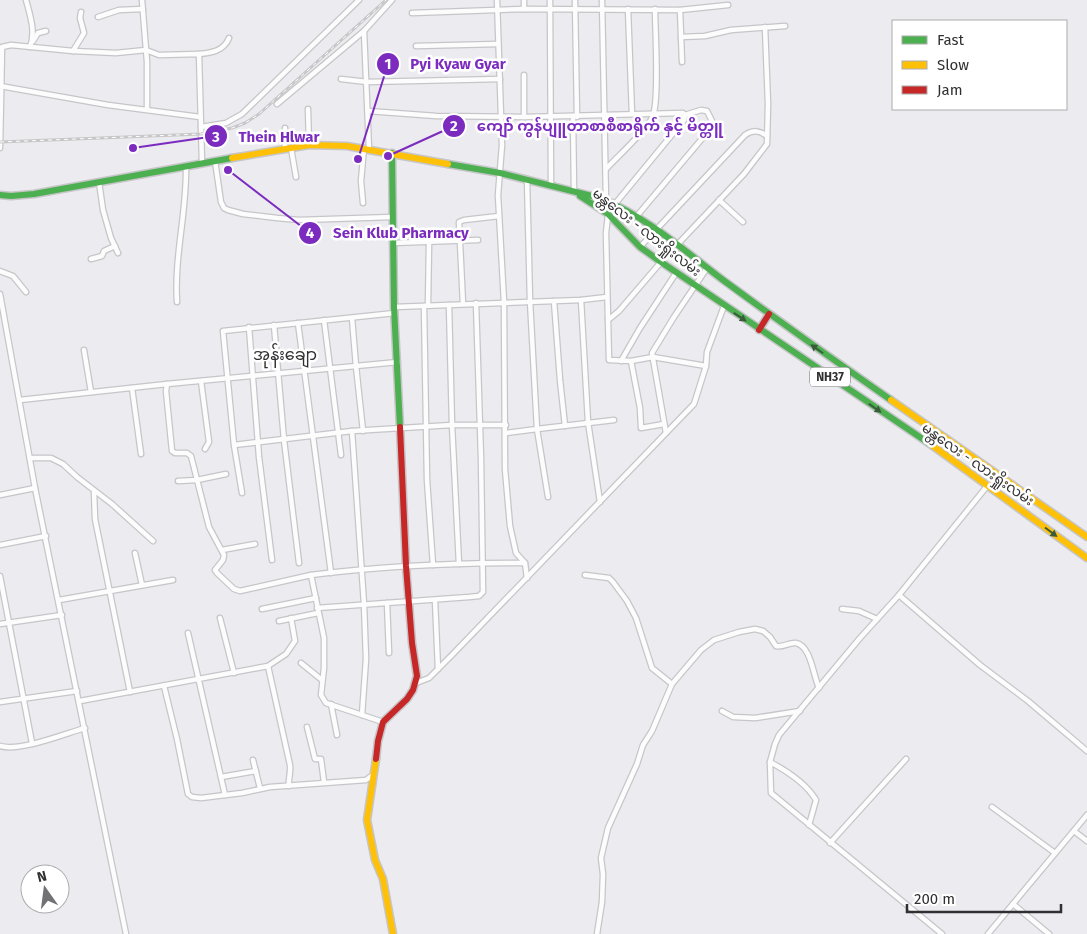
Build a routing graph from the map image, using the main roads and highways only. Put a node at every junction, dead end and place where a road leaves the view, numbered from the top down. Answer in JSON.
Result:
{"nodes":[{"id":1,"x":392,"y":153,"type":"junction"},
{"id":2,"x":575,"y":193,"type":"junction"},
{"id":3,"x":0,"y":194,"type":"edge"},
{"id":4,"x":768,"y":314,"type":"junction"},
{"id":5,"x":759,"y":330,"type":"junction"},
{"id":6,"x":1087,"y":537,"type":"edge"},
{"id":7,"x":1087,"y":558,"type":"edge"},
{"id":8,"x":394,"y":934,"type":"edge"}],
"edges":[{"from":1,"to":2,"type":"main road","number":"NH37"},
{"from":1,"to":3,"type":"main road","number":"NH37"},
{"from":1,"to":8,"type":"main road"},
{"from":2,"to":4,"type":"main road","name":"မန္တလေး - လားရှိုးလမ်း","number":"NH37"},
{"from":2,"to":5,"type":"main road","name":"မန္တလေး - လားရှိုးလမ်း","number":"NH37","one_way":true},
{"from":4,"to":5,"type":"main road"},
{"from":6,"to":4,"type":"main road","name":"မန္တလေး - လားရှိုးလမ်း","number":"NH37","one_way":true},
{"from":5,"to":7,"type":"main road","name":"မန္တလေး - လားရှိုးလမ်း","number":"NH37","one_way":true}]}
